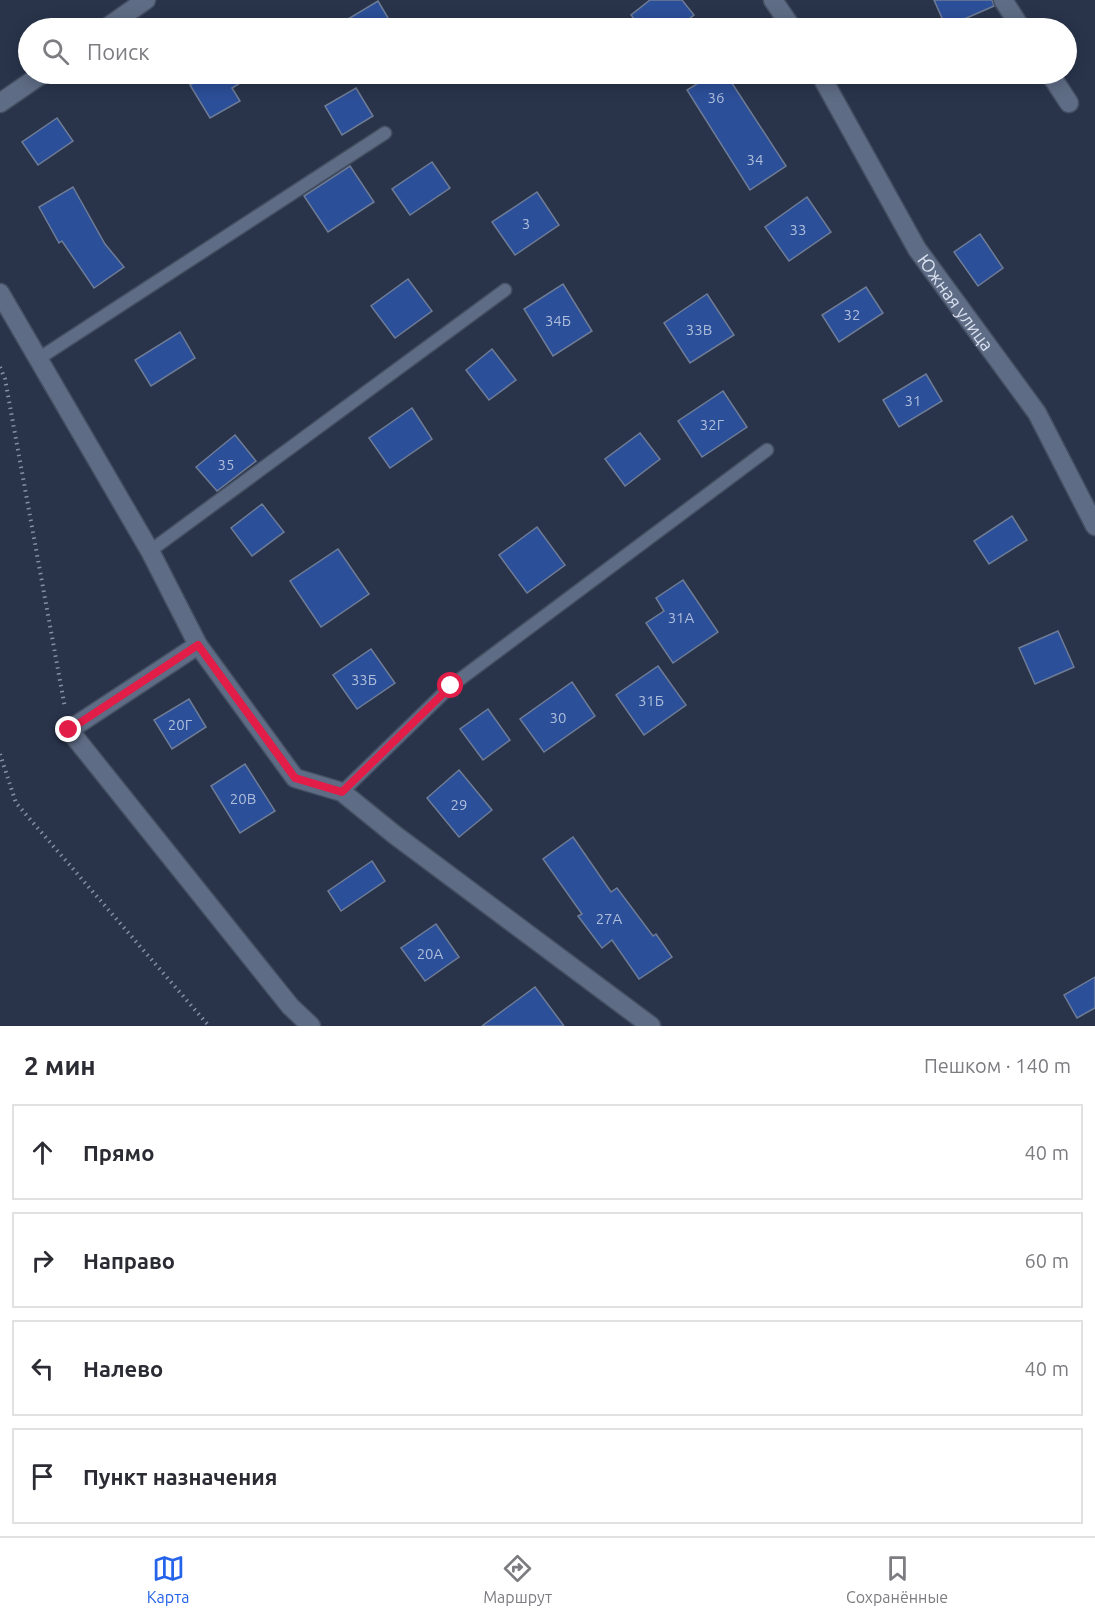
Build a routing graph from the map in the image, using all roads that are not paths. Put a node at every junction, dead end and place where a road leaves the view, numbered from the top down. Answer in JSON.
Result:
{"nodes":[{"id":1,"x":146,"y":0,"type":"edge"},
{"id":2,"x":773,"y":0,"type":"edge"},
{"id":3,"x":1003,"y":0,"type":"edge"},
{"id":4,"x":120,"y":18,"type":"edge"},
{"id":5,"x":785,"y":18,"type":"edge"},
{"id":6,"x":1015,"y":18,"type":"edge"},
{"id":7,"x":28,"y":84,"type":"edge"},
{"id":8,"x":826,"y":84,"type":"edge"},
{"id":9,"x":1057,"y":84,"type":"edge"},
{"id":10,"x":0,"y":103,"type":"edge"},
{"id":11,"x":1069,"y":103,"type":"dead end"},
{"id":12,"x":385,"y":133,"type":"dead end"},
{"id":13,"x":505,"y":290,"type":"dead end"},
{"id":14,"x":0,"y":293,"type":"edge"},
{"id":15,"x":38,"y":359,"type":"junction"},
{"id":16,"x":767,"y":450,"type":"dead end"},
{"id":17,"x":1095,"y":526,"type":"edge"},
{"id":18,"x":150,"y":551,"type":"junction"},
{"id":19,"x":198,"y":645,"type":"junction"},
{"id":20,"x":342,"y":792,"type":"junction"},
{"id":21,"x":311,"y":1026,"type":"edge"},
{"id":22,"x":651,"y":1026,"type":"edge"}],
"edges":[{"from":1,"to":4,"type":"street"},
{"from":2,"to":5,"type":"street"},
{"from":3,"to":6,"type":"street"},
{"from":7,"to":10,"type":"street"},
{"from":8,"to":17,"type":"street","name":"Южная улица"},
{"from":9,"to":11,"type":"street"},
{"from":12,"to":15,"type":"lane"},
{"from":13,"to":18,"type":"lane"},
{"from":14,"to":15,"type":"street"},
{"from":15,"to":18,"type":"street"},
{"from":16,"to":20,"type":"lane"},
{"from":18,"to":19,"type":"street"},
{"from":19,"to":20,"type":"street"},
{"from":19,"to":21,"type":"street"},
{"from":20,"to":22,"type":"street"}]}
